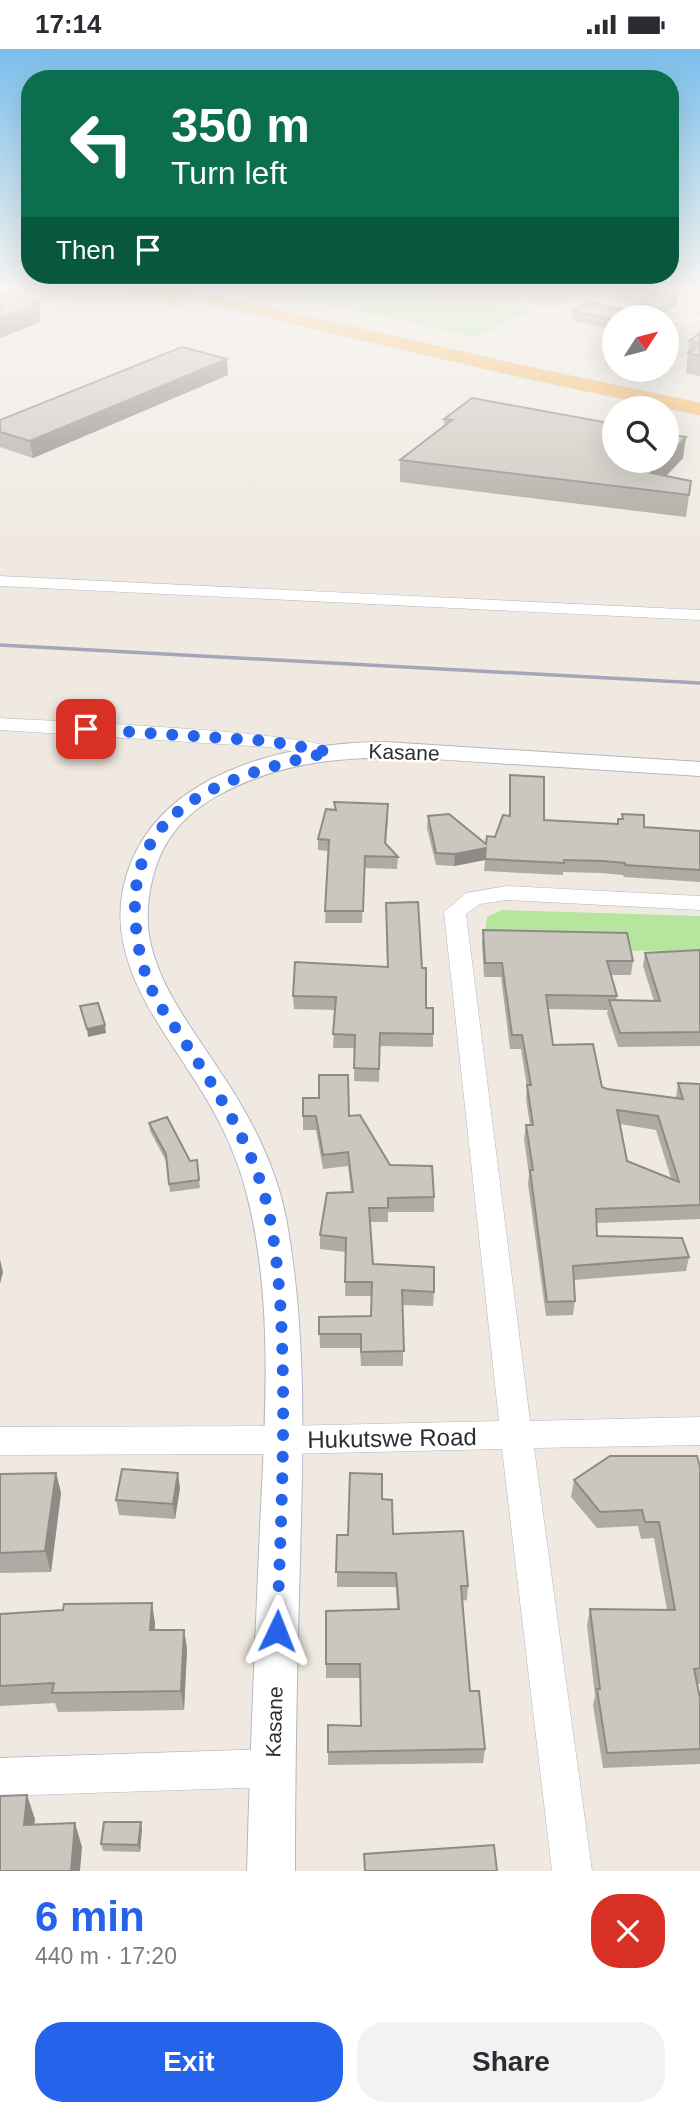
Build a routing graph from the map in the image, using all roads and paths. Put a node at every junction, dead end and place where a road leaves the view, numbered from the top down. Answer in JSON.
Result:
{"nodes":[{"id":1,"x":483,"y":371,"type":"edge"},
{"id":2,"x":520,"y":371,"type":"edge"},
{"id":3,"x":602,"y":399,"type":"edge"},
{"id":4,"x":700,"y":409,"type":"edge"},
{"id":5,"x":679,"y":416,"type":"edge"},
{"id":6,"x":700,"y":420,"type":"edge"},
{"id":7,"x":0,"y":581,"type":"edge"},
{"id":8,"x":700,"y":615,"type":"edge"},
{"id":9,"x":0,"y":724,"type":"edge"},
{"id":10,"x":330,"y":752,"type":"junction"},
{"id":11,"x":700,"y":769,"type":"edge"},
{"id":12,"x":700,"y":903,"type":"edge"},
{"id":13,"x":700,"y":1431,"type":"edge"},
{"id":14,"x":516,"y":1435,"type":"junction"},
{"id":15,"x":284,"y":1440,"type":"junction"},
{"id":16,"x":0,"y":1441,"type":"edge"},
{"id":17,"x":272,"y":1768,"type":"junction"},
{"id":18,"x":0,"y":1777,"type":"edge"},
{"id":19,"x":271,"y":1871,"type":"edge"},
{"id":20,"x":572,"y":1871,"type":"edge"}],
"edges":[{"from":1,"to":3,"type":"highway"},
{"from":2,"to":4,"type":"highway"},
{"from":5,"to":6,"type":"highway"},
{"from":7,"to":8,"type":"street"},
{"from":9,"to":10,"type":"street"},
{"from":10,"to":11,"type":"street","name":"Kasane"},
{"from":10,"to":15,"type":"street","name":"Kasane"},
{"from":12,"to":14,"type":"street"},
{"from":13,"to":14,"type":"street","name":"Hukutswe Road"},
{"from":14,"to":15,"type":"street","name":"Hukutswe Road"},
{"from":14,"to":20,"type":"street"},
{"from":15,"to":16,"type":"street","name":"Hukutswe Road"},
{"from":15,"to":17,"type":"street","name":"Kasane"},
{"from":17,"to":18,"type":"street"},
{"from":17,"to":19,"type":"street","name":"Kasane"}]}
